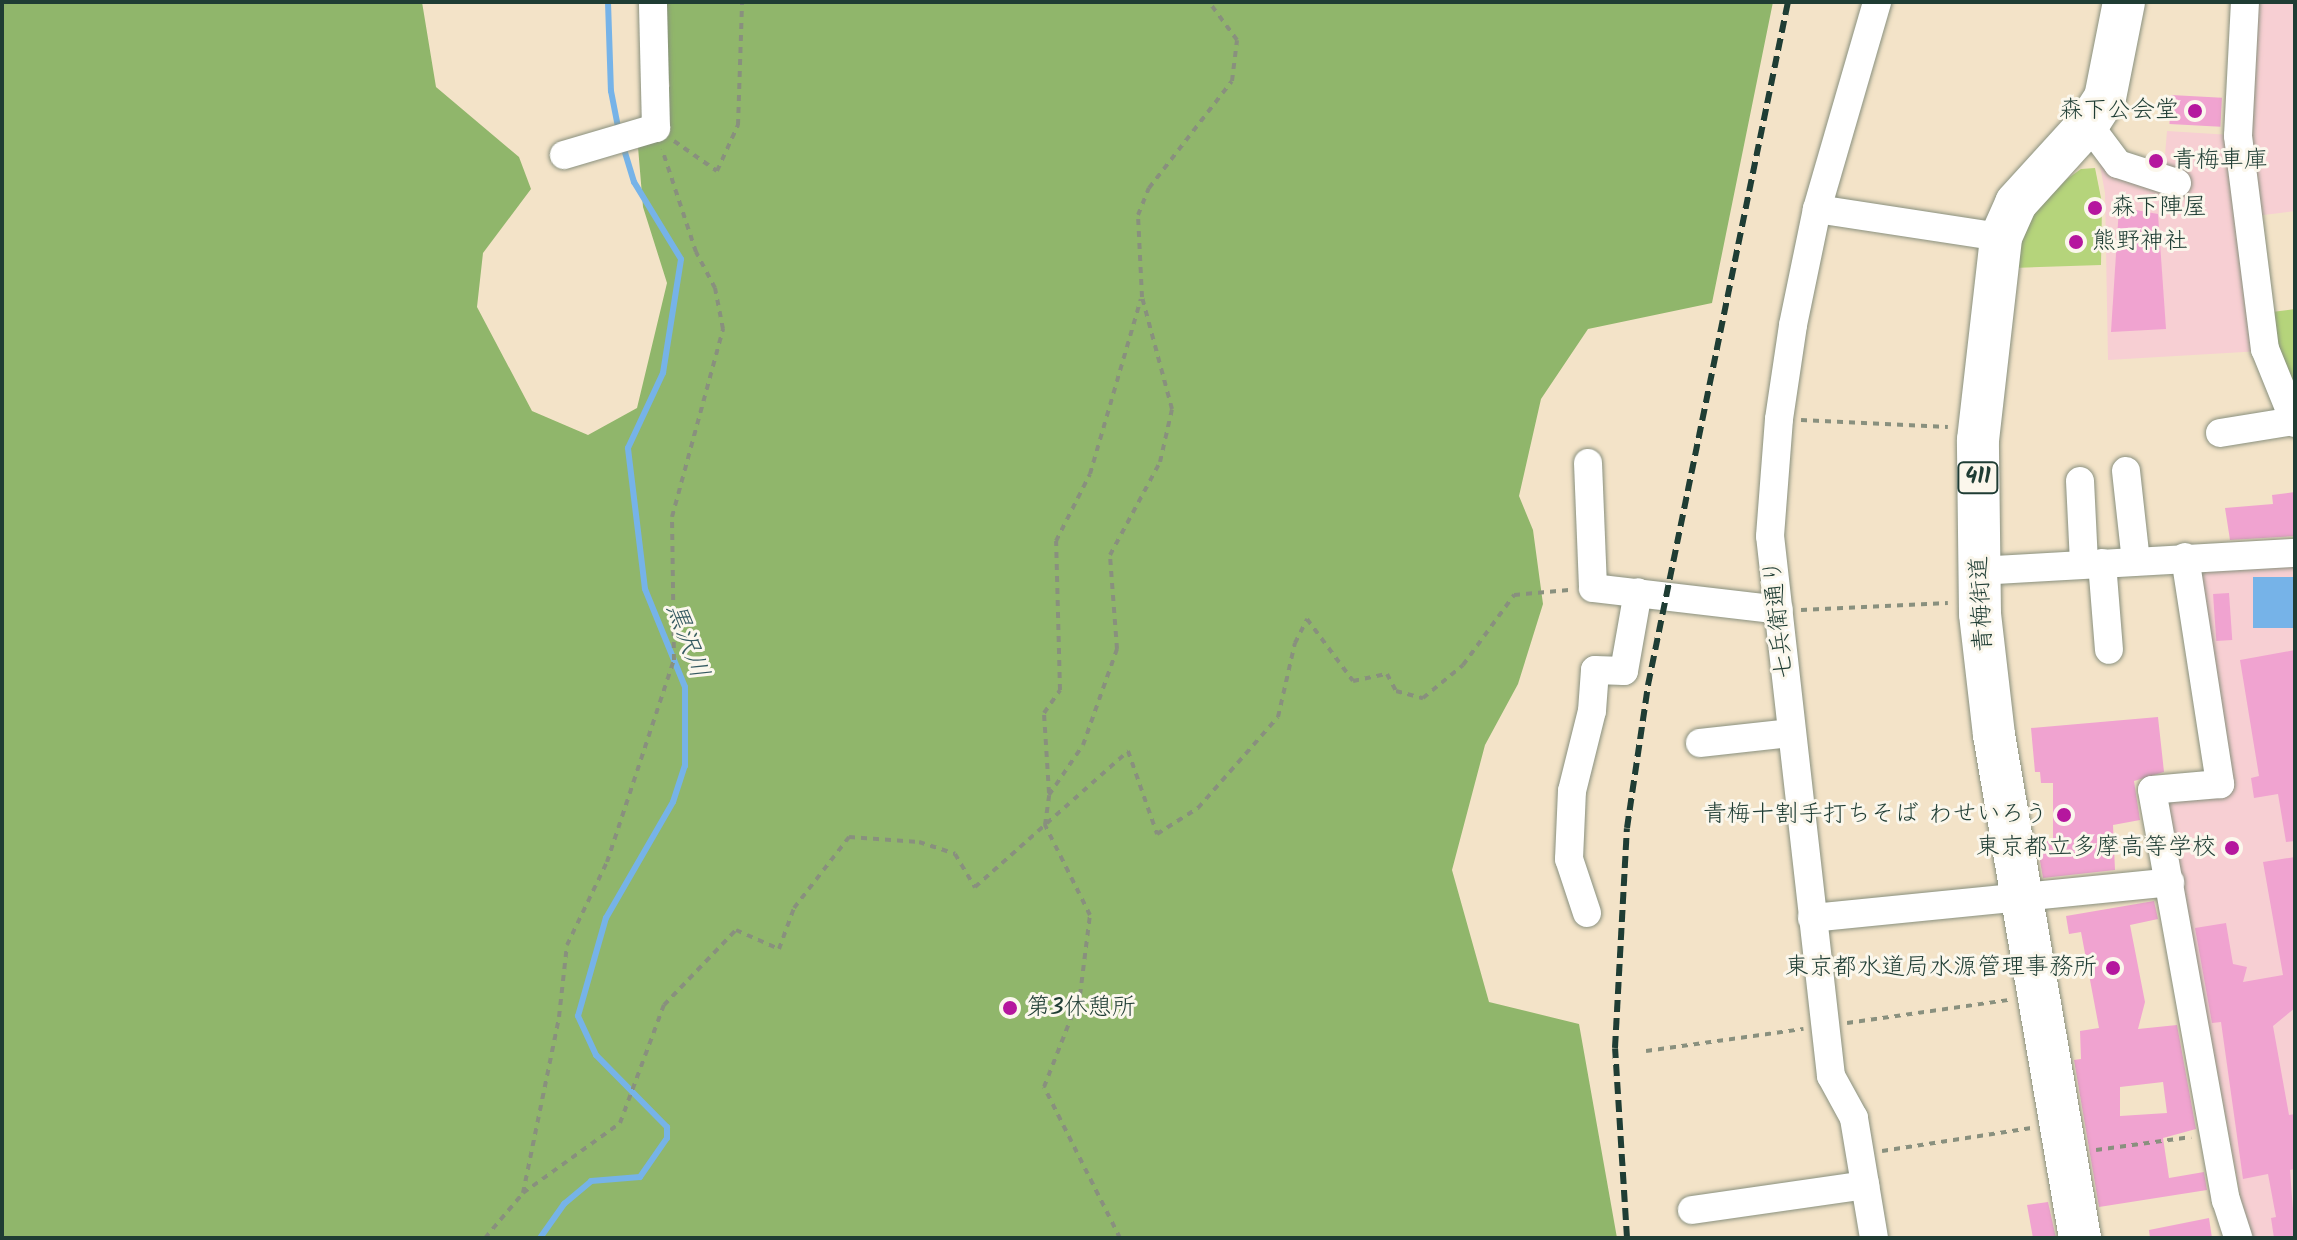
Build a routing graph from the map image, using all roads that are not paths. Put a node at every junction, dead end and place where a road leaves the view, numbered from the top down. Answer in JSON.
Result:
{"nodes":[{"id":1,"x":653,"y":2,"type":"edge"},
{"id":2,"x":1877,"y":2,"type":"edge"},
{"id":3,"x":2124,"y":2,"type":"edge"},
{"id":4,"x":2245,"y":2,"type":"edge"},
{"id":5,"x":2088,"y":124,"type":"junction"},
{"id":6,"x":564,"y":155,"type":"dead end"},
{"id":7,"x":2177,"y":183,"type":"dead end"},
{"id":8,"x":1817,"y":209,"type":"junction"},
{"id":9,"x":2001,"y":237,"type":"junction"},
{"id":10,"x":2295,"y":422,"type":"edge"},
{"id":11,"x":2220,"y":433,"type":"dead end"},
{"id":12,"x":1588,"y":463,"type":"dead end"},
{"id":13,"x":2126,"y":471,"type":"dead end"},
{"id":14,"x":2080,"y":481,"type":"dead end"},
{"id":15,"x":2295,"y":553,"type":"edge"},
{"id":16,"x":2185,"y":557,"type":"junction"},
{"id":17,"x":2136,"y":561,"type":"junction"},
{"id":18,"x":2093,"y":563,"type":"junction"},
{"id":19,"x":1980,"y":586,"type":"junction"},
{"id":20,"x":1638,"y":592,"type":"junction"},
{"id":21,"x":1779,"y":610,"type":"junction"},
{"id":22,"x":2109,"y":650,"type":"dead end"},
{"id":23,"x":1791,"y":733,"type":"junction"},
{"id":24,"x":1700,"y":743,"type":"dead end"},
{"id":25,"x":2170,"y":882,"type":"junction"},
{"id":26,"x":2023,"y":900,"type":"junction"},
{"id":27,"x":1587,"y":913,"type":"dead end"},
{"id":28,"x":1812,"y":918,"type":"junction"},
{"id":29,"x":1865,"y":1185,"type":"junction"},
{"id":30,"x":1692,"y":1210,"type":"dead end"},
{"id":31,"x":1874,"y":1238,"type":"edge"},
{"id":32,"x":2080,"y":1238,"type":"edge"},
{"id":33,"x":2238,"y":1238,"type":"edge"}],
"edges":[{"from":1,"to":6,"type":"street"},
{"from":2,"to":8,"type":"street","name":"七兵衛通り"},
{"from":3,"to":5,"type":"highway","name":"青梅街道","number":"411"},
{"from":4,"to":10,"type":"street"},
{"from":5,"to":7,"type":"street"},
{"from":5,"to":9,"type":"highway","name":"青梅街道","number":"411"},
{"from":8,"to":9,"type":"street"},
{"from":8,"to":21,"type":"street","name":"七兵衛通り"},
{"from":9,"to":19,"type":"highway","name":"青梅街道","number":"411"},
{"from":10,"to":11,"type":"street"},
{"from":12,"to":20,"type":"street"},
{"from":13,"to":17,"type":"street"},
{"from":14,"to":18,"type":"street"},
{"from":15,"to":16,"type":"street"},
{"from":16,"to":17,"type":"street"},
{"from":16,"to":25,"type":"street"},
{"from":17,"to":18,"type":"street"},
{"from":18,"to":19,"type":"street"},
{"from":18,"to":22,"type":"street"},
{"from":19,"to":26,"type":"highway","name":"青梅街道","number":"411"},
{"from":20,"to":21,"type":"street"},
{"from":20,"to":27,"type":"street"},
{"from":21,"to":23,"type":"street","name":"七兵衛通り"},
{"from":23,"to":24,"type":"street"},
{"from":23,"to":28,"type":"street","name":"七兵衛通り"},
{"from":25,"to":26,"type":"street"},
{"from":25,"to":33,"type":"street"},
{"from":26,"to":28,"type":"street"},
{"from":26,"to":32,"type":"highway","name":"青梅街道","number":"411"},
{"from":28,"to":29,"type":"street","name":"七兵衛通り"},
{"from":29,"to":30,"type":"street"},
{"from":29,"to":31,"type":"street","name":"七兵衛通り"}]}
